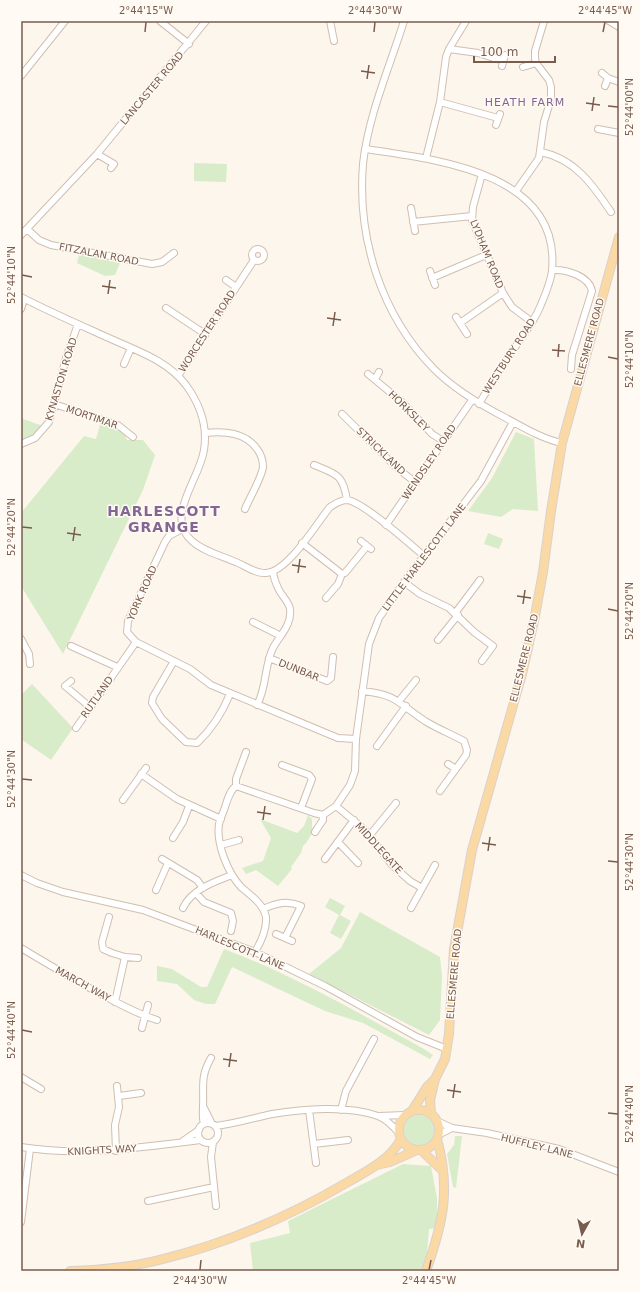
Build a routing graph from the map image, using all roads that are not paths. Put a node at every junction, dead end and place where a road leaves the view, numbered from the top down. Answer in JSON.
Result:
{"nodes":[{"id":1,"x":65,"y":21,"type":"edge"},
{"id":2,"x":160,"y":21,"type":"edge"},
{"id":3,"x":206,"y":21,"type":"edge"},
{"id":4,"x":330,"y":21,"type":"edge"},
{"id":5,"x":404,"y":21,"type":"edge"},
{"id":6,"x":466,"y":21,"type":"edge"},
{"id":7,"x":544,"y":21,"type":"edge"},
{"id":8,"x":609,"y":21,"type":"edge"},
{"id":9,"x":619,"y":27,"type":"edge"},
{"id":10,"x":333,"y":40,"type":"dead end"},
{"id":11,"x":189,"y":44,"type":"junction"},
{"id":12,"x":448,"y":48,"type":"junction"},
{"id":13,"x":503,"y":61,"type":"dead end"},
{"id":14,"x":536,"y":63,"type":"junction"},
{"id":15,"x":523,"y":67,"type":"dead end"},
{"id":16,"x":602,"y":73,"type":"dead end"},
{"id":17,"x":21,"y":76,"type":"edge"},
{"id":18,"x":608,"y":78,"type":"junction"},
{"id":19,"x":619,"y":82,"type":"edge"},
{"id":20,"x":605,"y":86,"type":"dead end"},
{"id":21,"x":440,"y":102,"type":"junction"},
{"id":22,"x":496,"y":125,"type":"dead end"},
{"id":23,"x":598,"y":129,"type":"dead end"},
{"id":24,"x":619,"y":133,"type":"edge"},
{"id":25,"x":365,"y":149,"type":"junction"},
{"id":26,"x":540,"y":152,"type":"junction"},
{"id":27,"x":97,"y":154,"type":"junction"},
{"id":28,"x":426,"y":158,"type":"junction"},
{"id":29,"x":111,"y":168,"type":"dead end"},
{"id":30,"x":482,"y":174,"type":"junction"},
{"id":31,"x":516,"y":191,"type":"junction"},
{"id":32,"x":605,"y":203,"type":"junction"},
{"id":33,"x":411,"y":208,"type":"dead end"},
{"id":34,"x":599,"y":208,"type":"dead end"},
{"id":35,"x":611,"y":212,"type":"dead end"},
{"id":36,"x":472,"y":216,"type":"junction"},
{"id":37,"x":413,"y":222,"type":"junction"},
{"id":38,"x":27,"y":229,"type":"junction"},
{"id":39,"x":415,"y":231,"type":"dead end"},
{"id":40,"x":21,"y":235,"type":"edge"},
{"id":41,"x":619,"y":237,"type":"edge"},
{"id":42,"x":174,"y":254,"type":"dead end"},
{"id":43,"x":486,"y":255,"type":"junction"},
{"id":44,"x":254,"y":260,"type":"dead end"},
{"id":45,"x":552,"y":270,"type":"junction"},
{"id":46,"x":430,"y":271,"type":"dead end"},
{"id":47,"x":432,"y":278,"type":"junction"},
{"id":48,"x":226,"y":280,"type":"dead end"},
{"id":49,"x":435,"y":285,"type":"dead end"},
{"id":50,"x":236,"y":287,"type":"junction"},
{"id":51,"x":503,"y":294,"type":"junction"},
{"id":52,"x":23,"y":298,"type":"edge"},
{"id":53,"x":166,"y":308,"type":"dead end"},
{"id":54,"x":21,"y":309,"type":"edge"},
{"id":55,"x":456,"y":317,"type":"dead end"},
{"id":56,"x":532,"y":322,"type":"junction"},
{"id":57,"x":460,"y":323,"type":"junction"},
{"id":58,"x":78,"y":324,"type":"junction"},
{"id":59,"x":205,"y":334,"type":"junction"},
{"id":60,"x":467,"y":334,"type":"dead end"},
{"id":61,"x":131,"y":348,"type":"junction"},
{"id":62,"x":124,"y":364,"type":"dead end"},
{"id":63,"x":570,"y":369,"type":"dead end"},
{"id":64,"x":379,"y":372,"type":"dead end"},
{"id":65,"x":368,"y":374,"type":"dead end"},
{"id":66,"x":178,"y":376,"type":"junction"},
{"id":67,"x":375,"y":379,"type":"junction"},
{"id":68,"x":472,"y":400,"type":"junction"},
{"id":69,"x":54,"y":404,"type":"junction"},
{"id":70,"x":479,"y":404,"type":"junction"},
{"id":71,"x":342,"y":414,"type":"dead end"},
{"id":72,"x":348,"y":419,"type":"junction"},
{"id":73,"x":514,"y":422,"type":"junction"},
{"id":74,"x":343,"y":426,"type":"dead end"},
{"id":75,"x":204,"y":433,"type":"junction"},
{"id":76,"x":129,"y":436,"type":"dead end"},
{"id":77,"x":443,"y":441,"type":"junction"},
{"id":78,"x":562,"y":443,"type":"junction"},
{"id":79,"x":21,"y":444,"type":"edge"},
{"id":80,"x":314,"y":466,"type":"dead end"},
{"id":81,"x":416,"y":483,"type":"junction"},
{"id":82,"x":347,"y":500,"type":"junction"},
{"id":83,"x":245,"y":509,"type":"dead end"},
{"id":84,"x":386,"y":525,"type":"junction"},
{"id":85,"x":182,"y":529,"type":"junction"},
{"id":86,"x":361,"y":542,"type":"dead end"},
{"id":87,"x":302,"y":543,"type":"junction"},
{"id":88,"x":424,"y":556,"type":"junction"},
{"id":89,"x":273,"y":572,"type":"junction"},
{"id":90,"x":342,"y":574,"type":"junction"},
{"id":91,"x":480,"y":580,"type":"dead end"},
{"id":92,"x":404,"y":582,"type":"junction"},
{"id":93,"x":326,"y":598,"type":"dead end"},
{"id":94,"x":457,"y":614,"type":"junction"},
{"id":95,"x":253,"y":622,"type":"dead end"},
{"id":96,"x":281,"y":636,"type":"junction"},
{"id":97,"x":21,"y":639,"type":"edge"},
{"id":98,"x":438,"y":640,"type":"dead end"},
{"id":99,"x":136,"y":642,"type":"junction"},
{"id":100,"x":71,"y":646,"type":"dead end"},
{"id":101,"x":333,"y":657,"type":"dead end"},
{"id":102,"x":269,"y":658,"type":"junction"},
{"id":103,"x":174,"y":661,"type":"junction"},
{"id":104,"x":482,"y":661,"type":"dead end"},
{"id":105,"x":30,"y":664,"type":"dead end"},
{"id":106,"x":117,"y":667,"type":"junction"},
{"id":107,"x":416,"y":680,"type":"dead end"},
{"id":108,"x":71,"y":681,"type":"dead end"},
{"id":109,"x":362,"y":691,"type":"junction"},
{"id":110,"x":230,"y":694,"type":"junction"},
{"id":111,"x":400,"y":702,"type":"junction"},
{"id":112,"x":257,"y":705,"type":"junction"},
{"id":113,"x":406,"y":706,"type":"junction"},
{"id":114,"x":90,"y":707,"type":"junction"},
{"id":115,"x":76,"y":728,"type":"dead end"},
{"id":116,"x":356,"y":739,"type":"junction"},
{"id":117,"x":377,"y":746,"type":"dead end"},
{"id":118,"x":247,"y":756,"type":"dead end"},
{"id":119,"x":448,"y":764,"type":"dead end"},
{"id":120,"x":146,"y":768,"type":"dead end"},
{"id":121,"x":284,"y":768,"type":"dead end"},
{"id":122,"x":456,"y":769,"type":"junction"},
{"id":123,"x":141,"y":774,"type":"junction"},
{"id":124,"x":236,"y":786,"type":"junction"},
{"id":125,"x":440,"y":791,"type":"dead end"},
{"id":126,"x":123,"y":800,"type":"dead end"},
{"id":127,"x":396,"y":803,"type":"dead end"},
{"id":128,"x":189,"y":806,"type":"junction"},
{"id":129,"x":336,"y":806,"type":"junction"},
{"id":130,"x":301,"y":808,"type":"junction"},
{"id":131,"x":323,"y":815,"type":"junction"},
{"id":132,"x":221,"y":819,"type":"junction"},
{"id":133,"x":354,"y":820,"type":"junction"},
{"id":134,"x":315,"y":832,"type":"dead end"},
{"id":135,"x":370,"y":835,"type":"junction"},
{"id":136,"x":173,"y":838,"type":"dead end"},
{"id":137,"x":239,"y":840,"type":"dead end"},
{"id":138,"x":338,"y":842,"type":"junction"},
{"id":139,"x":221,"y":846,"type":"junction"},
{"id":140,"x":162,"y":859,"type":"dead end"},
{"id":141,"x":325,"y":859,"type":"dead end"},
{"id":142,"x":168,"y":862,"type":"junction"},
{"id":143,"x":358,"y":863,"type":"dead end"},
{"id":144,"x":435,"y":864,"type":"dead end"},
{"id":145,"x":21,"y":875,"type":"edge"},
{"id":146,"x":232,"y":875,"type":"junction"},
{"id":147,"x":203,"y":888,"type":"junction"},
{"id":148,"x":422,"y":888,"type":"junction"},
{"id":149,"x":156,"y":890,"type":"dead end"},
{"id":150,"x":196,"y":893,"type":"junction"},
{"id":151,"x":183,"y":908,"type":"dead end"},
{"id":152,"x":411,"y":908,"type":"dead end"},
{"id":153,"x":263,"y":909,"type":"junction"},
{"id":154,"x":109,"y":918,"type":"dead end"},
{"id":155,"x":231,"y":931,"type":"dead end"},
{"id":156,"x":276,"y":934,"type":"dead end"},
{"id":157,"x":286,"y":938,"type":"junction"},
{"id":158,"x":292,"y":941,"type":"dead end"},
{"id":159,"x":21,"y":948,"type":"edge"},
{"id":160,"x":255,"y":952,"type":"junction"},
{"id":161,"x":125,"y":957,"type":"junction"},
{"id":162,"x":138,"y":958,"type":"dead end"},
{"id":163,"x":115,"y":1002,"type":"junction"},
{"id":164,"x":148,"y":1005,"type":"dead end"},
{"id":165,"x":145,"y":1017,"type":"junction"},
{"id":166,"x":157,"y":1020,"type":"dead end"},
{"id":167,"x":142,"y":1028,"type":"dead end"},
{"id":168,"x":374,"y":1039,"type":"dead end"},
{"id":169,"x":447,"y":1049,"type":"junction"},
{"id":170,"x":211,"y":1058,"type":"dead end"},
{"id":171,"x":21,"y":1077,"type":"edge"},
{"id":172,"x":435,"y":1079,"type":"junction"},
{"id":173,"x":117,"y":1086,"type":"dead end"},
{"id":174,"x":41,"y":1089,"type":"dead end"},
{"id":175,"x":141,"y":1093,"type":"dead end"},
{"id":176,"x":119,"y":1096,"type":"junction"},
{"id":177,"x":204,"y":1108,"type":"junction"},
{"id":178,"x":309,"y":1110,"type":"junction"},
{"id":179,"x":341,"y":1110,"type":"junction"},
{"id":180,"x":409,"y":1113,"type":"junction"},
{"id":181,"x":379,"y":1116,"type":"junction"},
{"id":182,"x":434,"y":1118,"type":"junction"},
{"id":183,"x":204,"y":1124,"type":"junction"},
{"id":184,"x":214,"y":1125,"type":"junction"},
{"id":185,"x":231,"y":1125,"type":"junction"},
{"id":186,"x":452,"y":1128,"type":"junction"},
{"id":187,"x":199,"y":1130,"type":"junction"},
{"id":188,"x":218,"y":1134,"type":"junction"},
{"id":189,"x":400,"y":1136,"type":"junction"},
{"id":190,"x":438,"y":1137,"type":"junction"},
{"id":191,"x":348,"y":1140,"type":"dead end"},
{"id":192,"x":183,"y":1141,"type":"junction"},
{"id":193,"x":207,"y":1142,"type":"junction"},
{"id":194,"x":314,"y":1144,"type":"junction"},
{"id":195,"x":21,"y":1148,"type":"edge"},
{"id":196,"x":30,"y":1149,"type":"junction"},
{"id":197,"x":419,"y":1150,"type":"junction"},
{"id":198,"x":116,"y":1151,"type":"junction"},
{"id":199,"x":316,"y":1162,"type":"dead end"},
{"id":200,"x":376,"y":1166,"type":"junction"},
{"id":201,"x":442,"y":1170,"type":"junction"},
{"id":202,"x":619,"y":1172,"type":"edge"},
{"id":203,"x":214,"y":1187,"type":"junction"},
{"id":204,"x":148,"y":1201,"type":"dead end"},
{"id":205,"x":216,"y":1206,"type":"dead end"},
{"id":206,"x":21,"y":1222,"type":"edge"},
{"id":207,"x":70,"y":1271,"type":"edge"},
{"id":208,"x":426,"y":1271,"type":"edge"}],
"edges":[{"from":1,"to":17,"type":"street"},
{"from":2,"to":11,"type":"street"},
{"from":3,"to":11,"type":"street","name":"LANCASTER ROAD"},
{"from":4,"to":10,"type":"street"},
{"from":5,"to":25,"type":"street"},
{"from":6,"to":12,"type":"street"},
{"from":7,"to":14,"type":"street"},
{"from":8,"to":9,"type":"street"},
{"from":11,"to":27,"type":"street","name":"LANCASTER ROAD"},
{"from":12,"to":13,"type":"street"},
{"from":12,"to":21,"type":"street"},
{"from":14,"to":15,"type":"street"},
{"from":14,"to":26,"type":"street"},
{"from":16,"to":18,"type":"street"},
{"from":18,"to":19,"type":"street"},
{"from":18,"to":20,"type":"street"},
{"from":21,"to":22,"type":"street"},
{"from":21,"to":28,"type":"street"},
{"from":23,"to":24,"type":"street"},
{"from":25,"to":28,"type":"street","name":"WESTBURY ROAD"},
{"from":25,"to":68,"type":"street"},
{"from":26,"to":31,"type":"street"},
{"from":26,"to":32,"type":"street"},
{"from":27,"to":29,"type":"street"},
{"from":27,"to":38,"type":"street","name":"LANCASTER ROAD"},
{"from":28,"to":30,"type":"street","name":"WESTBURY ROAD"},
{"from":30,"to":31,"type":"street","name":"WESTBURY ROAD"},
{"from":30,"to":36,"type":"street","name":"LYDHAM ROAD"},
{"from":31,"to":45,"type":"street","name":"WESTBURY ROAD"},
{"from":32,"to":34,"type":"street"},
{"from":32,"to":35,"type":"street"},
{"from":33,"to":37,"type":"street"},
{"from":36,"to":37,"type":"street"},
{"from":36,"to":43,"type":"street","name":"LYDHAM ROAD"},
{"from":37,"to":39,"type":"street"},
{"from":38,"to":40,"type":"street","name":"LANCASTER ROAD"},
{"from":38,"to":42,"type":"street","name":"FITZALAN ROAD"},
{"from":41,"to":78,"type":"main road","name":"ELLESMERE ROAD"},
{"from":43,"to":47,"type":"street"},
{"from":43,"to":51,"type":"street","name":"LYDHAM ROAD"},
{"from":44,"to":50,"type":"street","name":"WORCESTER ROAD"},
{"from":45,"to":56,"type":"street","name":"WESTBURY ROAD"},
{"from":45,"to":63,"type":"street"},
{"from":46,"to":47,"type":"street"},
{"from":47,"to":49,"type":"street"},
{"from":48,"to":50,"type":"street","name":"WORCESTER ROAD"},
{"from":50,"to":59,"type":"street","name":"WORCESTER ROAD"},
{"from":51,"to":56,"type":"street","name":"LYDHAM ROAD"},
{"from":51,"to":57,"type":"street"},
{"from":52,"to":54,"type":"street"},
{"from":52,"to":58,"type":"street"},
{"from":53,"to":59,"type":"street"},
{"from":55,"to":57,"type":"street"},
{"from":56,"to":70,"type":"street","name":"WESTBURY ROAD"},
{"from":57,"to":60,"type":"street"},
{"from":58,"to":61,"type":"street"},
{"from":58,"to":69,"type":"street","name":"KYNASTON ROAD"},
{"from":59,"to":66,"type":"street","name":"WORCESTER ROAD"},
{"from":61,"to":62,"type":"street"},
{"from":61,"to":66,"type":"street"},
{"from":64,"to":67,"type":"street"},
{"from":65,"to":67,"type":"street","name":"HORKSLEY"},
{"from":66,"to":75,"type":"street"},
{"from":67,"to":77,"type":"street","name":"HORKSLEY"},
{"from":68,"to":70,"type":"street"},
{"from":68,"to":77,"type":"street","name":"WENDSLEY ROAD"},
{"from":69,"to":76,"type":"street","name":"MORTIMAR"},
{"from":69,"to":79,"type":"street","name":"KYNASTON ROAD"},
{"from":70,"to":73,"type":"street"},
{"from":71,"to":72,"type":"street","name":"STRICKLAND"},
{"from":72,"to":74,"type":"street","name":"STRICKLAND"},
{"from":72,"to":81,"type":"street","name":"STRICKLAND"},
{"from":73,"to":78,"type":"street"},
{"from":73,"to":88,"type":"street","name":"LITTLE HARLESCOTT LANE"},
{"from":75,"to":83,"type":"street"},
{"from":75,"to":85,"type":"street"},
{"from":77,"to":81,"type":"street","name":"WENDSLEY ROAD"},
{"from":78,"to":169,"type":"main road","name":"ELLESMERE ROAD"},
{"from":80,"to":82,"type":"street"},
{"from":81,"to":84,"type":"street","name":"WENDSLEY ROAD"},
{"from":82,"to":84,"type":"street"},
{"from":82,"to":87,"type":"street"},
{"from":84,"to":88,"type":"street"},
{"from":85,"to":89,"type":"street"},
{"from":85,"to":99,"type":"street","name":"YORK ROAD"},
{"from":86,"to":90,"type":"street"},
{"from":87,"to":89,"type":"street"},
{"from":87,"to":90,"type":"street"},
{"from":88,"to":92,"type":"street","name":"LITTLE HARLESCOTT LANE"},
{"from":89,"to":96,"type":"street"},
{"from":90,"to":93,"type":"street"},
{"from":91,"to":94,"type":"street"},
{"from":92,"to":94,"type":"street"},
{"from":92,"to":109,"type":"street","name":"LITTLE HARLESCOTT LANE"},
{"from":94,"to":98,"type":"street"},
{"from":94,"to":104,"type":"street"},
{"from":95,"to":96,"type":"street"},
{"from":96,"to":102,"type":"street"},
{"from":97,"to":105,"type":"street"},
{"from":99,"to":103,"type":"street"},
{"from":99,"to":106,"type":"street","name":"RUTLAND"},
{"from":100,"to":106,"type":"street","name":"RUTLAND"},
{"from":101,"to":102,"type":"street","name":"DUNBAR"},
{"from":102,"to":112,"type":"street"},
{"from":103,"to":110,"type":"street"},
{"from":103,"to":110,"type":"street"},
{"from":106,"to":114,"type":"street","name":"RUTLAND"},
{"from":107,"to":111,"type":"street"},
{"from":108,"to":114,"type":"street"},
{"from":109,"to":111,"type":"street"},
{"from":109,"to":116,"type":"street","name":"LITTLE HARLESCOTT LANE"},
{"from":110,"to":112,"type":"street"},
{"from":111,"to":113,"type":"street"},
{"from":112,"to":116,"type":"street"},
{"from":113,"to":117,"type":"street"},
{"from":113,"to":122,"type":"street"},
{"from":114,"to":115,"type":"street","name":"RUTLAND"},
{"from":116,"to":129,"type":"street","name":"LITTLE HARLESCOTT LANE"},
{"from":118,"to":124,"type":"street"},
{"from":119,"to":122,"type":"street"},
{"from":120,"to":123,"type":"street"},
{"from":121,"to":130,"type":"street"},
{"from":122,"to":125,"type":"street"},
{"from":123,"to":126,"type":"street"},
{"from":123,"to":128,"type":"street"},
{"from":124,"to":130,"type":"street"},
{"from":124,"to":132,"type":"street"},
{"from":127,"to":135,"type":"street"},
{"from":128,"to":132,"type":"street"},
{"from":128,"to":136,"type":"street"},
{"from":129,"to":131,"type":"street","name":"LITTLE HARLESCOTT LANE"},
{"from":129,"to":133,"type":"street","name":"MIDDLEGATE"},
{"from":130,"to":131,"type":"street"},
{"from":131,"to":134,"type":"street"},
{"from":132,"to":139,"type":"street"},
{"from":133,"to":135,"type":"street","name":"MIDDLEGATE"},
{"from":133,"to":138,"type":"street"},
{"from":135,"to":148,"type":"street","name":"MIDDLEGATE"},
{"from":137,"to":139,"type":"street"},
{"from":138,"to":141,"type":"street"},
{"from":138,"to":143,"type":"street"},
{"from":139,"to":146,"type":"street"},
{"from":140,"to":142,"type":"street"},
{"from":142,"to":147,"type":"street"},
{"from":142,"to":149,"type":"street"},
{"from":144,"to":148,"type":"street"},
{"from":145,"to":160,"type":"street","name":"HARLESCOTT LANE"},
{"from":146,"to":147,"type":"street"},
{"from":146,"to":153,"type":"street"},
{"from":147,"to":150,"type":"street"},
{"from":148,"to":152,"type":"street"},
{"from":150,"to":151,"type":"street"},
{"from":150,"to":155,"type":"street"},
{"from":153,"to":157,"type":"street"},
{"from":153,"to":160,"type":"street"},
{"from":154,"to":161,"type":"street"},
{"from":156,"to":157,"type":"street"},
{"from":157,"to":158,"type":"street"},
{"from":159,"to":163,"type":"street","name":"MARCH WAY"},
{"from":160,"to":169,"type":"street","name":"HARLESCOTT LANE"},
{"from":161,"to":162,"type":"street"},
{"from":161,"to":163,"type":"street"},
{"from":163,"to":165,"type":"street","name":"MARCH WAY"},
{"from":164,"to":165,"type":"street"},
{"from":165,"to":166,"type":"street","name":"MARCH WAY"},
{"from":165,"to":167,"type":"street"},
{"from":168,"to":179,"type":"street"},
{"from":169,"to":172,"type":"main road","name":"ELLESMERE ROAD"},
{"from":170,"to":177,"type":"street"},
{"from":171,"to":174,"type":"street"},
{"from":172,"to":180,"type":"main road","name":"ELLESMERE ROAD"},
{"from":172,"to":182,"type":"main road","name":"ELLESMERE ROAD"},
{"from":173,"to":176,"type":"street"},
{"from":175,"to":176,"type":"street"},
{"from":176,"to":198,"type":"street"},
{"from":177,"to":183,"type":"street"},
{"from":177,"to":184,"type":"street"},
{"from":178,"to":179,"type":"street"},
{"from":178,"to":185,"type":"street"},
{"from":178,"to":194,"type":"street"},
{"from":179,"to":181,"type":"street"},
{"from":180,"to":181,"type":"street"},
{"from":180,"to":182,"type":"main road"},
{"from":180,"to":189,"type":"main road"},
{"from":181,"to":189,"type":"street"},
{"from":182,"to":186,"type":"street","name":"HUFFLEY LANE"},
{"from":182,"to":190,"type":"main road"},
{"from":183,"to":184,"type":"street"},
{"from":183,"to":187,"type":"street","name":"KNIGHTS WAY"},
{"from":184,"to":185,"type":"street"},
{"from":184,"to":188,"type":"street"},
{"from":185,"to":188,"type":"street"},
{"from":186,"to":190,"type":"street"},
{"from":186,"to":202,"type":"street","name":"HUFFLEY LANE"},
{"from":187,"to":192,"type":"street","name":"KNIGHTS WAY"},
{"from":187,"to":193,"type":"street"},
{"from":188,"to":193,"type":"street"},
{"from":189,"to":197,"type":"main road"},
{"from":189,"to":200,"type":"main road"},
{"from":190,"to":197,"type":"main road"},
{"from":190,"to":201,"type":"main road"},
{"from":191,"to":194,"type":"street"},
{"from":192,"to":193,"type":"street","name":"KNIGHTS WAY"},
{"from":192,"to":198,"type":"street","name":"KNIGHTS WAY"},
{"from":193,"to":203,"type":"street"},
{"from":194,"to":199,"type":"street"},
{"from":195,"to":196,"type":"street","name":"KNIGHTS WAY"},
{"from":196,"to":198,"type":"street","name":"KNIGHTS WAY"},
{"from":196,"to":206,"type":"street"},
{"from":197,"to":200,"type":"main road"},
{"from":197,"to":201,"type":"main road"},
{"from":200,"to":207,"type":"main road"},
{"from":201,"to":208,"type":"main road"},
{"from":203,"to":204,"type":"street"},
{"from":203,"to":205,"type":"street"}]}
